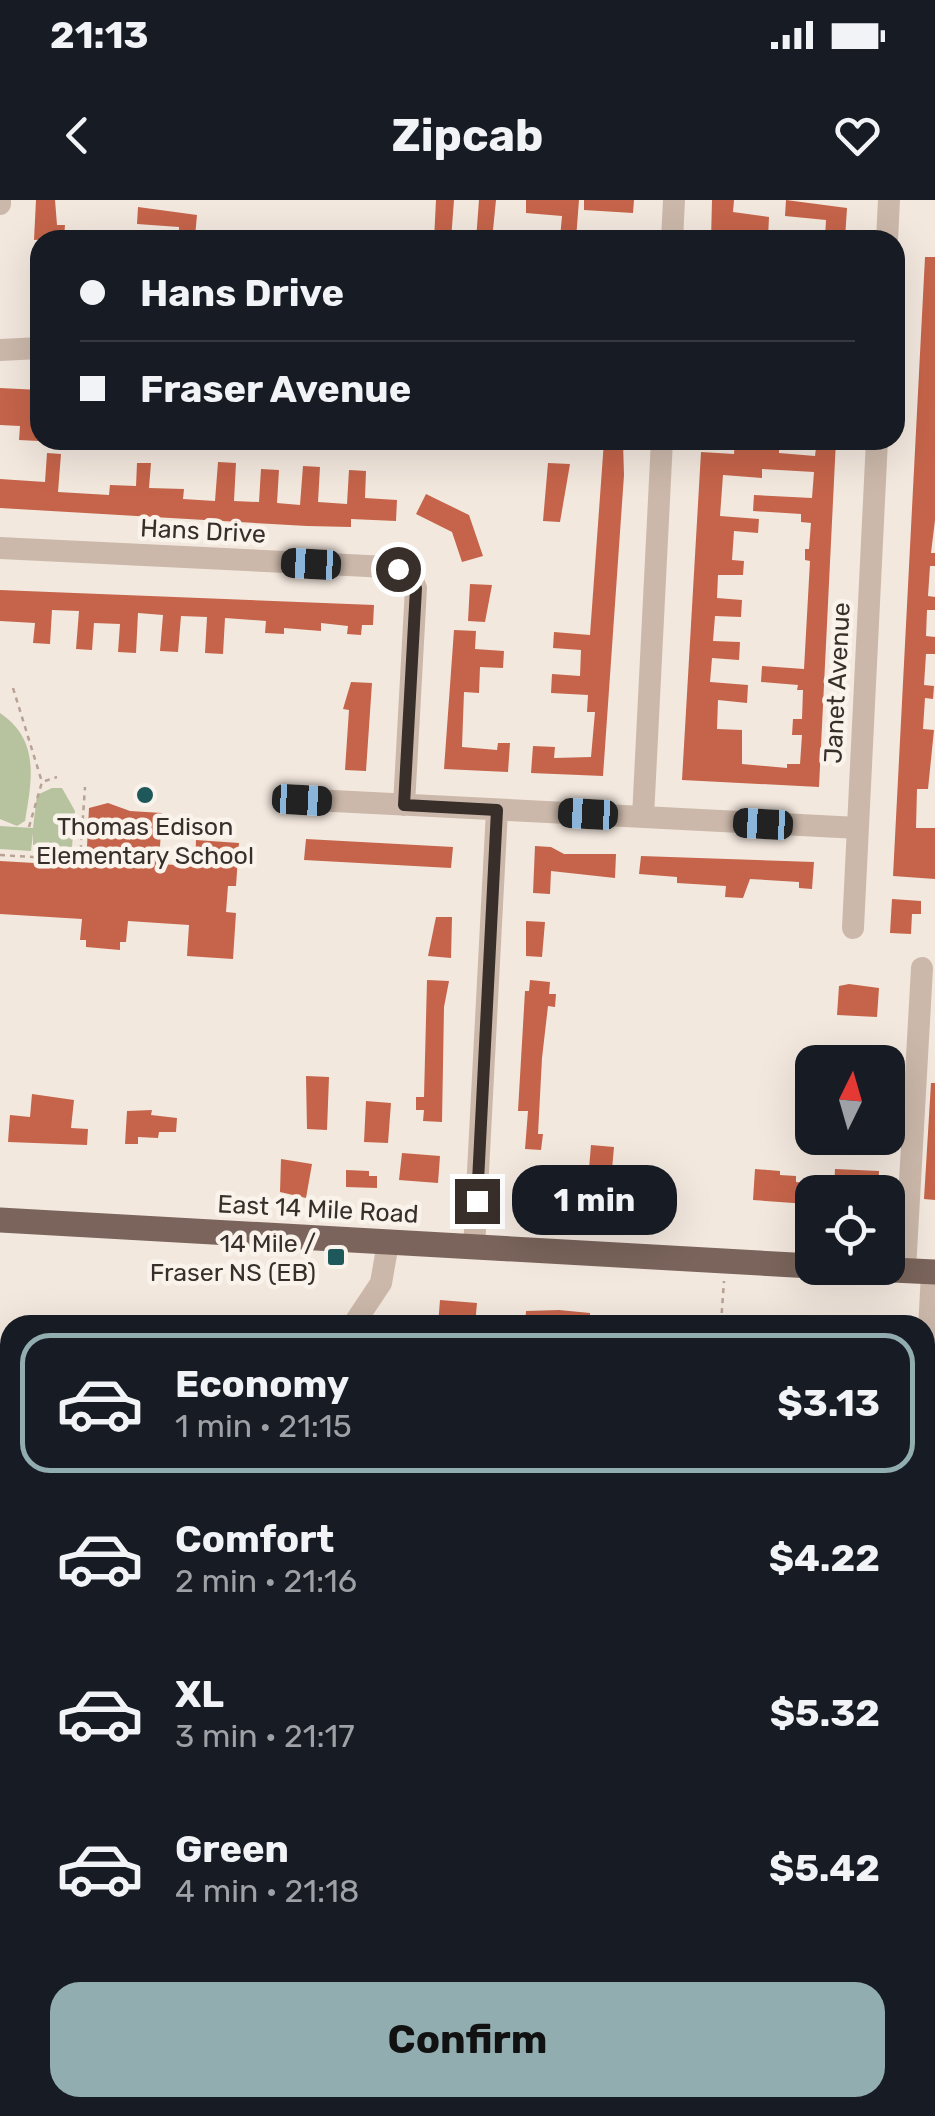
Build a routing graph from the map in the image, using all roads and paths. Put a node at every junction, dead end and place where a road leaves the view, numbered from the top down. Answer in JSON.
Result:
{"nodes":[{"id":1,"x":674,"y":200,"type":"edge"},
{"id":2,"x":888,"y":200,"type":"edge"},
{"id":3,"x":672,"y":230,"type":"edge"},
{"id":4,"x":886,"y":230,"type":"edge"},
{"id":5,"x":30,"y":348,"type":"edge"},
{"id":6,"x":0,"y":350,"type":"edge"},
{"id":7,"x":661,"y":450,"type":"edge"},
{"id":8,"x":877,"y":450,"type":"edge"},
{"id":9,"x":0,"y":548,"type":"edge"},
{"id":10,"x":13,"y":688,"type":"dead end"},
{"id":11,"x":57,"y":777,"type":"dead end"},
{"id":12,"x":42,"y":782,"type":"junction"},
{"id":13,"x":85,"y":788,"type":"dead end"},
{"id":14,"x":294,"y":799,"type":"dead end"},
{"id":15,"x":404,"y":805,"type":"junction"},
{"id":16,"x":497,"y":810,"type":"junction"},
{"id":17,"x":643,"y":817,"type":"junction"},
{"id":18,"x":29,"y":827,"type":"dead end"},
{"id":19,"x":858,"y":828,"type":"junction"},
{"id":20,"x":0,"y":855,"type":"edge"},
{"id":21,"x":853,"y":928,"type":"dead end"},
{"id":22,"x":922,"y":968,"type":"dead end"},
{"id":23,"x":0,"y":1220,"type":"edge"},
{"id":24,"x":388,"y":1243,"type":"junction"},
{"id":25,"x":474,"y":1248,"type":"junction"},
{"id":26,"x":795,"y":1265,"type":"edge"},
{"id":27,"x":905,"y":1270,"type":"joint"},
{"id":28,"x":934,"y":1272,"type":"edge"},
{"id":29,"x":724,"y":1280,"type":"dead end"},
{"id":30,"x":360,"y":1315,"type":"edge"},
{"id":31,"x":721,"y":1315,"type":"edge"},
{"id":32,"x":931,"y":1315,"type":"edge"}],
"edges":[{"from":1,"to":3,"type":"street"},
{"from":2,"to":4,"type":"street"},
{"from":5,"to":6,"type":"street"},
{"from":7,"to":17,"type":"street"},
{"from":8,"to":19,"type":"street","name":"Janet Avenue"},
{"from":9,"to":15,"type":"street","name":"Hans Drive"},
{"from":10,"to":12,"type":"path"},
{"from":11,"to":12,"type":"path"},
{"from":12,"to":18,"type":"path"},
{"from":13,"to":20,"type":"path"},
{"from":14,"to":15,"type":"street"},
{"from":15,"to":16,"type":"street"},
{"from":16,"to":17,"type":"street"},
{"from":16,"to":25,"type":"street"},
{"from":17,"to":19,"type":"street"},
{"from":19,"to":21,"type":"street","name":"Janet Avenue"},
{"from":22,"to":27,"type":"street"},
{"from":23,"to":24,"type":"main road","name":"East 14 Mile Road"},
{"from":24,"to":25,"type":"main road","name":"East 14 Mile Road"},
{"from":24,"to":30,"type":"street"},
{"from":25,"to":26,"type":"main road","name":"East 14 Mile Road"},
{"from":27,"to":28,"type":"main road"},
{"from":28,"to":32,"type":"street"},
{"from":29,"to":31,"type":"path"}]}
